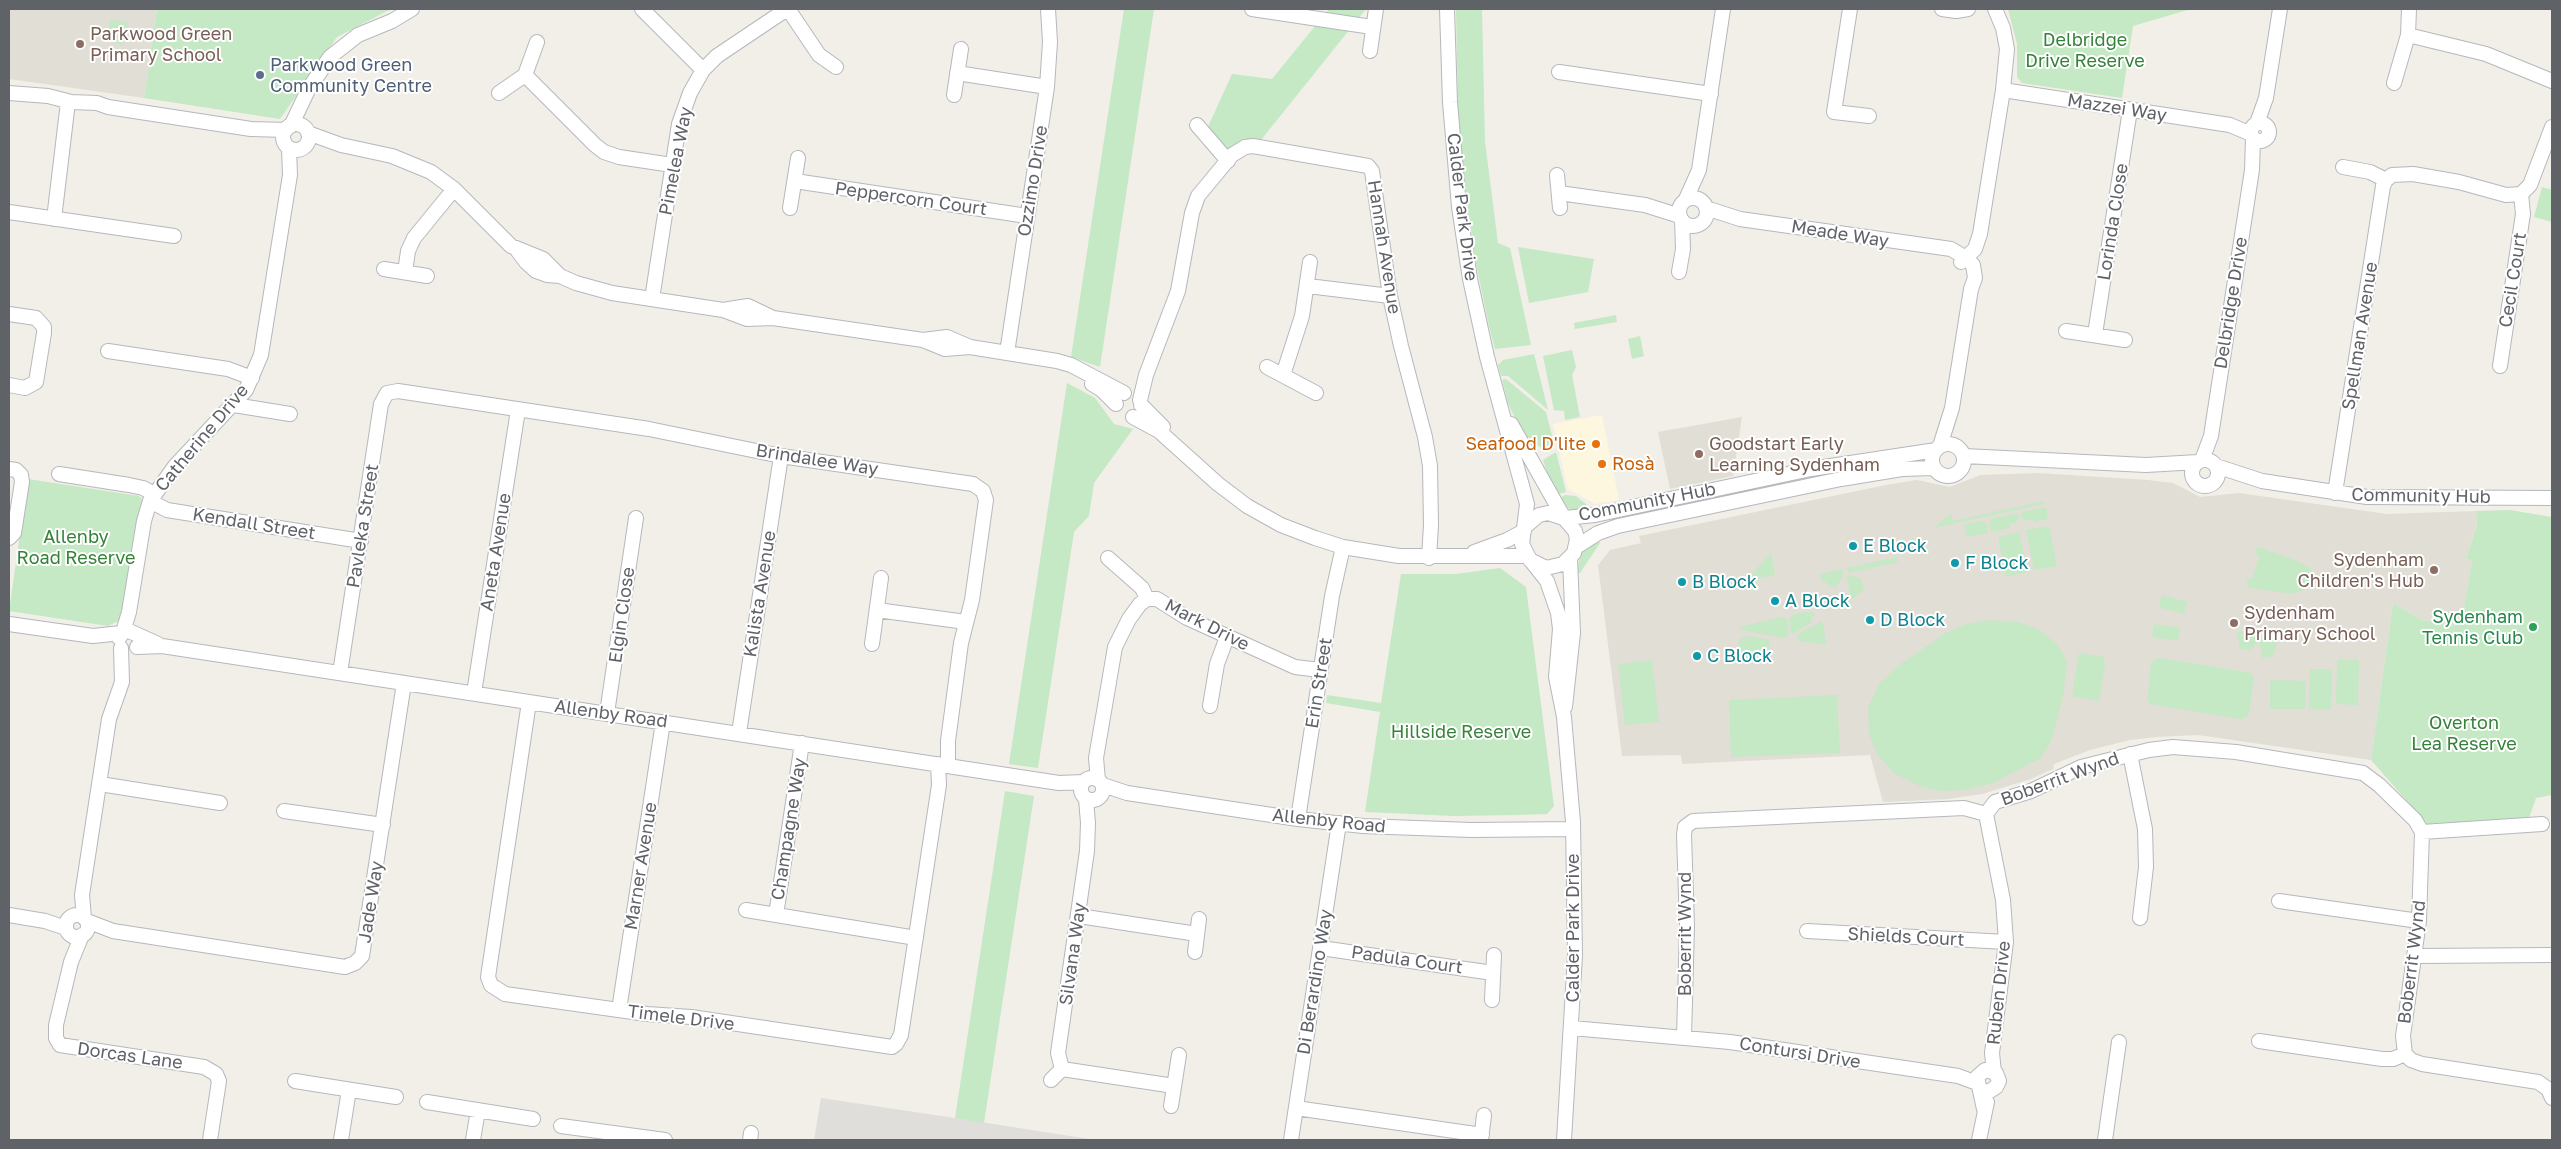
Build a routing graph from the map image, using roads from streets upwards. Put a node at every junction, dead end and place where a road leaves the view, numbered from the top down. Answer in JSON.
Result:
{"nodes":[{"id":1,"x":412,"y":9,"type":"edge"},
{"id":2,"x":642,"y":9,"type":"edge"},
{"id":3,"x":788,"y":9,"type":"edge"},
{"id":4,"x":1048,"y":9,"type":"edge"},
{"id":5,"x":1252,"y":9,"type":"edge"},
{"id":6,"x":1376,"y":9,"type":"edge"},
{"id":7,"x":1448,"y":9,"type":"edge"},
{"id":8,"x":1723,"y":9,"type":"edge"},
{"id":9,"x":1850,"y":9,"type":"edge"},
{"id":10,"x":1942,"y":9,"type":"edge"},
{"id":11,"x":1968,"y":9,"type":"edge"},
{"id":12,"x":1995,"y":9,"type":"edge"},
{"id":13,"x":2280,"y":9,"type":"edge"},
{"id":14,"x":2409,"y":9,"type":"edge"},
{"id":15,"x":1372,"y":27,"type":"junction"},
{"id":16,"x":2408,"y":36,"type":"junction"},
{"id":17,"x":537,"y":42,"type":"dead end"},
{"id":18,"x":961,"y":49,"type":"dead end"},
{"id":19,"x":1370,"y":51,"type":"dead end"},
{"id":20,"x":836,"y":67,"type":"dead end"},
{"id":21,"x":703,"y":70,"type":"junction"},
{"id":22,"x":1559,"y":72,"type":"dead end"},
{"id":23,"x":957,"y":73,"type":"junction"},
{"id":24,"x":525,"y":75,"type":"junction"},
{"id":25,"x":2552,"y":81,"type":"edge"},
{"id":26,"x":2394,"y":82,"type":"dead end"},
{"id":27,"x":1047,"y":87,"type":"junction"},
{"id":28,"x":2003,"y":90,"type":"junction"},
{"id":29,"x":9,"y":93,"type":"edge"},
{"id":30,"x":499,"y":93,"type":"dead end"},
{"id":31,"x":1711,"y":94,"type":"junction"},
{"id":32,"x":954,"y":95,"type":"dead end"},
{"id":33,"x":68,"y":106,"type":"junction"},
{"id":34,"x":2130,"y":110,"type":"junction"},
{"id":35,"x":1869,"y":116,"type":"dead end"},
{"id":36,"x":1197,"y":125,"type":"dead end"},
{"id":37,"x":2552,"y":127,"type":"edge"},
{"id":38,"x":2258,"y":131,"type":"junction"},
{"id":39,"x":296,"y":138,"type":"junction"},
{"id":40,"x":798,"y":158,"type":"dead end"},
{"id":41,"x":1228,"y":160,"type":"junction"},
{"id":42,"x":672,"y":165,"type":"junction"},
{"id":43,"x":2343,"y":166,"type":"dead end"},
{"id":44,"x":1699,"y":170,"type":"junction"},
{"id":45,"x":1557,"y":175,"type":"dead end"},
{"id":46,"x":2386,"y":180,"type":"junction"},
{"id":47,"x":795,"y":181,"type":"junction"},
{"id":48,"x":454,"y":189,"type":"junction"},
{"id":49,"x":1559,"y":193,"type":"junction"},
{"id":50,"x":2521,"y":194,"type":"junction"},
{"id":51,"x":790,"y":208,"type":"dead end"},
{"id":52,"x":1560,"y":208,"type":"dead end"},
{"id":53,"x":1683,"y":210,"type":"junction"},
{"id":54,"x":9,"y":212,"type":"edge"},
{"id":55,"x":1702,"y":214,"type":"junction"},
{"id":56,"x":1027,"y":216,"type":"junction"},
{"id":57,"x":54,"y":219,"type":"junction"},
{"id":58,"x":174,"y":236,"type":"dead end"},
{"id":59,"x":1684,"y":249,"type":"junction"},
{"id":60,"x":1964,"y":260,"type":"junction"},
{"id":61,"x":1310,"y":262,"type":"dead end"},
{"id":62,"x":384,"y":269,"type":"dead end"},
{"id":63,"x":405,"y":272,"type":"junction"},
{"id":64,"x":1679,"y":272,"type":"dead end"},
{"id":65,"x":427,"y":276,"type":"dead end"},
{"id":66,"x":1308,"y":286,"type":"junction"},
{"id":67,"x":1390,"y":296,"type":"junction"},
{"id":68,"x":652,"y":299,"type":"junction"},
{"id":69,"x":9,"y":314,"type":"edge"},
{"id":70,"x":2066,"y":331,"type":"dead end"},
{"id":71,"x":2095,"y":334,"type":"junction"},
{"id":72,"x":2125,"y":340,"type":"dead end"},
{"id":73,"x":108,"y":351,"type":"dead end"},
{"id":74,"x":1007,"y":352,"type":"junction"},
{"id":75,"x":2500,"y":366,"type":"dead end"},
{"id":76,"x":1267,"y":367,"type":"dead end"},
{"id":77,"x":1283,"y":375,"type":"junction"},
{"id":78,"x":252,"y":378,"type":"junction"},
{"id":79,"x":9,"y":385,"type":"edge"},
{"id":80,"x":398,"y":391,"type":"joint"},
{"id":81,"x":1316,"y":393,"type":"dead end"},
{"id":82,"x":1131,"y":402,"type":"junction"},
{"id":83,"x":1499,"y":402,"type":"junction"},
{"id":84,"x":234,"y":405,"type":"junction"},
{"id":85,"x":1952,"y":408,"type":"junction"},
{"id":86,"x":518,"y":410,"type":"junction"},
{"id":87,"x":290,"y":414,"type":"dead end"},
{"id":88,"x":1938,"y":448,"type":"junction"},
{"id":89,"x":781,"y":456,"type":"junction"},
{"id":90,"x":1961,"y":457,"type":"junction"},
{"id":91,"x":2207,"y":463,"type":"junction"},
{"id":92,"x":2146,"y":465,"type":"junction"},
{"id":93,"x":1934,"y":468,"type":"junction"},
{"id":94,"x":9,"y":469,"type":"edge"},
{"id":95,"x":59,"y":474,"type":"dead end"},
{"id":96,"x":2193,"y":478,"type":"junction"},
{"id":97,"x":1754,"y":481,"type":"junction"},
{"id":98,"x":2214,"y":481,"type":"junction"},
{"id":99,"x":2262,"y":481,"type":"junction"},
{"id":100,"x":2335,"y":493,"type":"junction"},
{"id":101,"x":1757,"y":497,"type":"junction"},
{"id":102,"x":152,"y":498,"type":"junction"},
{"id":103,"x":2552,"y":498,"type":"edge"},
{"id":104,"x":1664,"y":500,"type":"junction"},
{"id":105,"x":1668,"y":516,"type":"junction"},
{"id":106,"x":636,"y":518,"type":"dead end"},
{"id":107,"x":1565,"y":518,"type":"junction"},
{"id":108,"x":1525,"y":529,"type":"junction"},
{"id":109,"x":9,"y":538,"type":"edge"},
{"id":110,"x":361,"y":541,"type":"junction"},
{"id":111,"x":1343,"y":547,"type":"junction"},
{"id":112,"x":1573,"y":553,"type":"junction"},
{"id":113,"x":1464,"y":555,"type":"junction"},
{"id":114,"x":1432,"y":557,"type":"junction"},
{"id":115,"x":1108,"y":558,"type":"dead end"},
{"id":116,"x":1528,"y":558,"type":"junction"},
{"id":117,"x":881,"y":578,"type":"dead end"},
{"id":118,"x":1148,"y":598,"type":"junction"},
{"id":119,"x":876,"y":610,"type":"junction"},
{"id":120,"x":966,"y":622,"type":"junction"},
{"id":121,"x":9,"y":624,"type":"edge"},
{"id":122,"x":1227,"y":637,"type":"junction"},
{"id":123,"x":128,"y":641,"type":"junction"},
{"id":124,"x":872,"y":644,"type":"dead end"},
{"id":125,"x":1320,"y":670,"type":"junction"},
{"id":126,"x":340,"y":673,"type":"junction"},
{"id":127,"x":404,"y":683,"type":"junction"},
{"id":128,"x":474,"y":693,"type":"junction"},
{"id":129,"x":529,"y":702,"type":"junction"},
{"id":130,"x":1210,"y":706,"type":"dead end"},
{"id":131,"x":607,"y":713,"type":"junction"},
{"id":132,"x":1564,"y":717,"type":"junction"},
{"id":133,"x":662,"y":722,"type":"junction"},
{"id":134,"x":739,"y":733,"type":"junction"},
{"id":135,"x":802,"y":744,"type":"junction"},
{"id":136,"x":2130,"y":754,"type":"junction"},
{"id":137,"x":943,"y":764,"type":"junction"},
{"id":138,"x":100,"y":784,"type":"junction"},
{"id":139,"x":1092,"y":789,"type":"junction"},
{"id":140,"x":220,"y":803,"type":"dead end"},
{"id":141,"x":284,"y":811,"type":"dead end"},
{"id":142,"x":1986,"y":814,"type":"junction"},
{"id":143,"x":1298,"y":819,"type":"junction"},
{"id":144,"x":1339,"y":823,"type":"junction"},
{"id":145,"x":2542,"y":824,"type":"dead end"},
{"id":146,"x":383,"y":825,"type":"junction"},
{"id":147,"x":1573,"y":826,"type":"junction"},
{"id":148,"x":2422,"y":832,"type":"junction"},
{"id":149,"x":2279,"y":901,"type":"dead end"},
{"id":150,"x":746,"y":910,"type":"dead end"},
{"id":151,"x":9,"y":915,"type":"edge"},
{"id":152,"x":776,"y":915,"type":"junction"},
{"id":153,"x":1079,"y":916,"type":"junction"},
{"id":154,"x":2140,"y":918,"type":"dead end"},
{"id":155,"x":1200,"y":919,"type":"dead end"},
{"id":156,"x":2419,"y":921,"type":"junction"},
{"id":157,"x":76,"y":925,"type":"junction"},
{"id":158,"x":1807,"y":931,"type":"dead end"},
{"id":159,"x":1197,"y":934,"type":"junction"},
{"id":160,"x":916,"y":938,"type":"junction"},
{"id":161,"x":2006,"y":942,"type":"junction"},
{"id":162,"x":1321,"y":948,"type":"junction"},
{"id":163,"x":1194,"y":952,"type":"dead end"},
{"id":164,"x":1494,"y":955,"type":"dead end"},
{"id":165,"x":2552,"y":955,"type":"edge"},
{"id":166,"x":2416,"y":956,"type":"junction"},
{"id":167,"x":1493,"y":973,"type":"junction"},
{"id":168,"x":1492,"y":1000,"type":"dead end"},
{"id":169,"x":619,"y":1010,"type":"junction"},
{"id":170,"x":1572,"y":1031,"type":"junction"},
{"id":171,"x":1684,"y":1037,"type":"junction"},
{"id":172,"x":2259,"y":1041,"type":"dead end"},
{"id":173,"x":2119,"y":1042,"type":"dead end"},
{"id":174,"x":2405,"y":1054,"type":"junction"},
{"id":175,"x":1179,"y":1055,"type":"dead end"},
{"id":176,"x":1062,"y":1068,"type":"junction"},
{"id":177,"x":1051,"y":1080,"type":"dead end"},
{"id":178,"x":1985,"y":1080,"type":"junction"},
{"id":179,"x":295,"y":1081,"type":"dead end"},
{"id":180,"x":1174,"y":1086,"type":"junction"},
{"id":181,"x":349,"y":1090,"type":"junction"},
{"id":182,"x":2551,"y":1091,"type":"edge"},
{"id":183,"x":396,"y":1097,"type":"dead end"},
{"id":184,"x":427,"y":1102,"type":"dead end"},
{"id":185,"x":1171,"y":1106,"type":"dead end"},
{"id":186,"x":1296,"y":1108,"type":"junction"},
{"id":187,"x":478,"y":1110,"type":"junction"},
{"id":188,"x":1484,"y":1115,"type":"dead end"},
{"id":189,"x":533,"y":1119,"type":"dead end"},
{"id":190,"x":561,"y":1126,"type":"dead end"},
{"id":191,"x":614,"y":1137,"type":"edge"},
{"id":192,"x":1482,"y":1138,"type":"edge"},
{"id":193,"x":210,"y":1140,"type":"edge"},
{"id":194,"x":341,"y":1140,"type":"edge"},
{"id":195,"x":473,"y":1140,"type":"edge"},
{"id":196,"x":666,"y":1140,"type":"edge"},
{"id":197,"x":1291,"y":1140,"type":"edge"},
{"id":198,"x":1564,"y":1140,"type":"edge"},
{"id":199,"x":1979,"y":1140,"type":"edge"},
{"id":200,"x":2105,"y":1140,"type":"edge"}],
"edges":[{"from":1,"to":39,"type":"street","name":"Catherine Drive"},
{"from":2,"to":21,"type":"street"},
{"from":3,"to":20,"type":"street"},
{"from":3,"to":21,"type":"street","name":"Pimelea Way"},
{"from":4,"to":27,"type":"street","name":"Ozzimo Drive"},
{"from":5,"to":15,"type":"street"},
{"from":6,"to":15,"type":"street"},
{"from":7,"to":83,"type":"street","name":"Calder Park Drive"},
{"from":8,"to":31,"type":"street"},
{"from":9,"to":35,"type":"street"},
{"from":10,"to":11,"type":"street"},
{"from":12,"to":28,"type":"street"},
{"from":13,"to":38,"type":"street","name":"Delbridge Drive"},
{"from":14,"to":16,"type":"street"},
{"from":15,"to":19,"type":"street"},
{"from":16,"to":25,"type":"street"},
{"from":16,"to":26,"type":"street"},
{"from":17,"to":24,"type":"street"},
{"from":18,"to":23,"type":"street"},
{"from":21,"to":42,"type":"street","name":"Pimelea Way"},
{"from":22,"to":31,"type":"street"},
{"from":23,"to":27,"type":"street"},
{"from":23,"to":32,"type":"street"},
{"from":24,"to":30,"type":"street"},
{"from":24,"to":42,"type":"street"},
{"from":27,"to":56,"type":"street","name":"Ozzimo Drive"},
{"from":28,"to":34,"type":"street","name":"Mazzei Way"},
{"from":28,"to":60,"type":"street"},
{"from":29,"to":33,"type":"street"},
{"from":31,"to":44,"type":"street"},
{"from":33,"to":39,"type":"street"},
{"from":33,"to":57,"type":"street"},
{"from":34,"to":38,"type":"street","name":"Mazzei Way"},
{"from":34,"to":71,"type":"street","name":"Lorinda Close"},
{"from":36,"to":41,"type":"street"},
{"from":37,"to":50,"type":"street"},
{"from":38,"to":91,"type":"street","name":"Delbridge Drive"},
{"from":39,"to":48,"type":"street"},
{"from":39,"to":78,"type":"street","name":"Catherine Drive"},
{"from":40,"to":47,"type":"street"},
{"from":41,"to":67,"type":"street","name":"Hannah Avenue"},
{"from":41,"to":82,"type":"street","name":"Hannah Avenue"},
{"from":42,"to":68,"type":"street","name":"Pimelea Way"},
{"from":43,"to":46,"type":"street"},
{"from":44,"to":53,"type":"street"},
{"from":44,"to":55,"type":"street"},
{"from":45,"to":49,"type":"street"},
{"from":46,"to":50,"type":"street"},
{"from":46,"to":100,"type":"street","name":"Spellman Avenue"},
{"from":47,"to":51,"type":"street"},
{"from":47,"to":56,"type":"street","name":"Peppercorn Court"},
{"from":48,"to":63,"type":"street"},
{"from":48,"to":68,"type":"street"},
{"from":49,"to":52,"type":"street"},
{"from":49,"to":53,"type":"street"},
{"from":50,"to":75,"type":"street","name":"Cecil Court"},
{"from":53,"to":55,"type":"street"},
{"from":53,"to":55,"type":"street"},
{"from":53,"to":59,"type":"street"},
{"from":54,"to":57,"type":"street"},
{"from":55,"to":59,"type":"street"},
{"from":55,"to":60,"type":"street","name":"Meade Way"},
{"from":56,"to":74,"type":"street","name":"Ozzimo Drive"},
{"from":57,"to":58,"type":"street"},
{"from":59,"to":64,"type":"street"},
{"from":60,"to":85,"type":"street"},
{"from":61,"to":66,"type":"street"},
{"from":62,"to":63,"type":"street"},
{"from":63,"to":65,"type":"street"},
{"from":66,"to":67,"type":"street"},
{"from":66,"to":77,"type":"street"},
{"from":67,"to":114,"type":"street","name":"Hannah Avenue"},
{"from":68,"to":74,"type":"street"},
{"from":69,"to":79,"type":"street"},
{"from":70,"to":71,"type":"street"},
{"from":71,"to":72,"type":"street"},
{"from":73,"to":78,"type":"street"},
{"from":74,"to":82,"type":"street"},
{"from":76,"to":77,"type":"street"},
{"from":77,"to":81,"type":"street"},
{"from":78,"to":84,"type":"street","name":"Catherine Drive"},
{"from":80,"to":86,"type":"street","name":"Brindalee Way"},
{"from":80,"to":110,"type":"street","name":"Pavleka Street"},
{"from":82,"to":111,"type":"street"},
{"from":83,"to":107,"type":"street","name":"Calder Park Drive"},
{"from":83,"to":108,"type":"street","name":"Calder Park Drive"},
{"from":84,"to":87,"type":"street"},
{"from":84,"to":102,"type":"street","name":"Catherine Drive"},
{"from":85,"to":88,"type":"street"},
{"from":85,"to":90,"type":"street"},
{"from":86,"to":89,"type":"street","name":"Brindalee Way"},
{"from":86,"to":128,"type":"street","name":"Aneta Avenue"},
{"from":88,"to":90,"type":"street","name":"Community Hub"},
{"from":88,"to":93,"type":"street"},
{"from":88,"to":97,"type":"street","name":"Community Hub"},
{"from":89,"to":120,"type":"street","name":"Brindalee Way"},
{"from":89,"to":134,"type":"street","name":"Kalista Avenue"},
{"from":90,"to":92,"type":"street","name":"Community Hub"},
{"from":90,"to":93,"type":"street","name":"Community Hub"},
{"from":91,"to":92,"type":"street","name":"Community Hub"},
{"from":91,"to":96,"type":"street"},
{"from":91,"to":98,"type":"street"},
{"from":91,"to":99,"type":"street","name":"Community Hub"},
{"from":92,"to":96,"type":"street","name":"Community Hub"},
{"from":93,"to":101,"type":"street","name":"Community Hub"},
{"from":94,"to":109,"type":"street"},
{"from":95,"to":102,"type":"street","name":"Kendall Street"},
{"from":96,"to":98,"type":"street"},
{"from":97,"to":101,"type":"street"},
{"from":97,"to":104,"type":"street","name":"Community Hub"},
{"from":98,"to":99,"type":"street","name":"Community Hub"},
{"from":99,"to":100,"type":"street","name":"Community Hub"},
{"from":100,"to":103,"type":"street","name":"Community Hub"},
{"from":101,"to":105,"type":"street","name":"Community Hub"},
{"from":102,"to":110,"type":"street","name":"Kendall Street"},
{"from":102,"to":123,"type":"street","name":"Catherine Drive"},
{"from":104,"to":105,"type":"street"},
{"from":104,"to":107,"type":"street","name":"Community Hub"},
{"from":105,"to":112,"type":"street","name":"Community Hub"},
{"from":106,"to":131,"type":"street","name":"Elgin Close"},
{"from":107,"to":108,"type":"street"},
{"from":107,"to":112,"type":"street"},
{"from":108,"to":113,"type":"street"},
{"from":108,"to":116,"type":"street"},
{"from":110,"to":126,"type":"street","name":"Pavleka Street"},
{"from":111,"to":114,"type":"street"},
{"from":111,"to":125,"type":"street","name":"Erin Street"},
{"from":112,"to":116,"type":"street"},
{"from":112,"to":132,"type":"street","name":"Calder Park Drive"},
{"from":113,"to":114,"type":"street"},
{"from":113,"to":116,"type":"street"},
{"from":115,"to":118,"type":"street","name":"Mark Drive"},
{"from":116,"to":132,"type":"street","name":"Calder Park Drive"},
{"from":117,"to":119,"type":"street"},
{"from":118,"to":122,"type":"street","name":"Mark Drive"},
{"from":118,"to":139,"type":"street","name":"Silvana Way"},
{"from":119,"to":120,"type":"street"},
{"from":119,"to":124,"type":"street"},
{"from":120,"to":137,"type":"street","name":"Brindalee Way"},
{"from":121,"to":123,"type":"street","name":"Allenby Road"},
{"from":122,"to":125,"type":"street","name":"Mark Drive"},
{"from":122,"to":130,"type":"street"},
{"from":123,"to":126,"type":"street","name":"Allenby Road"},
{"from":123,"to":138,"type":"street","name":"Catherine Drive"},
{"from":125,"to":143,"type":"street","name":"Erin Street"},
{"from":126,"to":127,"type":"street","name":"Allenby Road"},
{"from":127,"to":128,"type":"street","name":"Allenby Road"},
{"from":127,"to":146,"type":"street","name":"Jade Way"},
{"from":128,"to":129,"type":"street","name":"Allenby Road"},
{"from":129,"to":131,"type":"street","name":"Allenby Road"},
{"from":129,"to":169,"type":"street","name":"Timele Drive"},
{"from":131,"to":133,"type":"street","name":"Allenby Road"},
{"from":132,"to":147,"type":"street","name":"Calder Park Drive"},
{"from":133,"to":134,"type":"street","name":"Allenby Road"},
{"from":133,"to":169,"type":"street","name":"Marner Avenue"},
{"from":134,"to":135,"type":"street","name":"Allenby Road"},
{"from":135,"to":137,"type":"street","name":"Allenby Road"},
{"from":135,"to":152,"type":"street","name":"Champagne Way"},
{"from":136,"to":142,"type":"street","name":"Boberrit Wynd"},
{"from":136,"to":148,"type":"street","name":"Boberrit Wynd"},
{"from":136,"to":154,"type":"street"},
{"from":137,"to":139,"type":"street","name":"Allenby Road"},
{"from":137,"to":160,"type":"street","name":"Timele Drive"},
{"from":138,"to":140,"type":"street"},
{"from":138,"to":157,"type":"street","name":"Dorcas Lane"},
{"from":139,"to":143,"type":"street","name":"Allenby Road"},
{"from":139,"to":153,"type":"street","name":"Silvana Way"},
{"from":141,"to":146,"type":"street"},
{"from":142,"to":161,"type":"street","name":"Ruben Drive"},
{"from":142,"to":171,"type":"street","name":"Boberrit Wynd"},
{"from":143,"to":144,"type":"street","name":"Allenby Road"},
{"from":144,"to":147,"type":"street","name":"Allenby Road"},
{"from":144,"to":162,"type":"street","name":"Di Berardino Way"},
{"from":145,"to":148,"type":"street"},
{"from":146,"to":157,"type":"street","name":"Jade Way"},
{"from":147,"to":170,"type":"street","name":"Calder Park Drive"},
{"from":148,"to":156,"type":"street","name":"Boberrit Wynd"},
{"from":149,"to":156,"type":"street"},
{"from":150,"to":152,"type":"street"},
{"from":151,"to":157,"type":"street","name":"Jade Way"},
{"from":152,"to":160,"type":"street"},
{"from":153,"to":159,"type":"street"},
{"from":153,"to":176,"type":"street","name":"Silvana Way"},
{"from":155,"to":159,"type":"street"},
{"from":156,"to":166,"type":"street","name":"Boberrit Wynd"},
{"from":157,"to":193,"type":"street","name":"Dorcas Lane"},
{"from":158,"to":161,"type":"street","name":"Shields Court"},
{"from":159,"to":163,"type":"street"},
{"from":160,"to":169,"type":"street","name":"Timele Drive"},
{"from":161,"to":178,"type":"street","name":"Ruben Drive"},
{"from":162,"to":167,"type":"street","name":"Padula Court"},
{"from":162,"to":186,"type":"street","name":"Di Berardino Way"},
{"from":164,"to":167,"type":"street"},
{"from":165,"to":166,"type":"street"},
{"from":166,"to":174,"type":"street","name":"Boberrit Wynd"},
{"from":167,"to":168,"type":"street"},
{"from":170,"to":171,"type":"street","name":"Contursi Drive"},
{"from":170,"to":198,"type":"street","name":"Calder Park Drive"},
{"from":171,"to":178,"type":"street","name":"Contursi Drive"},
{"from":172,"to":174,"type":"street"},
{"from":173,"to":200,"type":"street"},
{"from":174,"to":182,"type":"street"},
{"from":175,"to":180,"type":"street"},
{"from":176,"to":177,"type":"street"},
{"from":176,"to":180,"type":"street"},
{"from":178,"to":199,"type":"street"},
{"from":179,"to":181,"type":"street"},
{"from":180,"to":185,"type":"street"},
{"from":181,"to":183,"type":"street"},
{"from":181,"to":194,"type":"street"},
{"from":184,"to":187,"type":"street"},
{"from":186,"to":192,"type":"street"},
{"from":186,"to":197,"type":"street","name":"Di Berardino Way"},
{"from":187,"to":189,"type":"street"},
{"from":187,"to":195,"type":"street"},
{"from":188,"to":192,"type":"street"},
{"from":190,"to":191,"type":"street"},
{"from":191,"to":196,"type":"street"}]}
